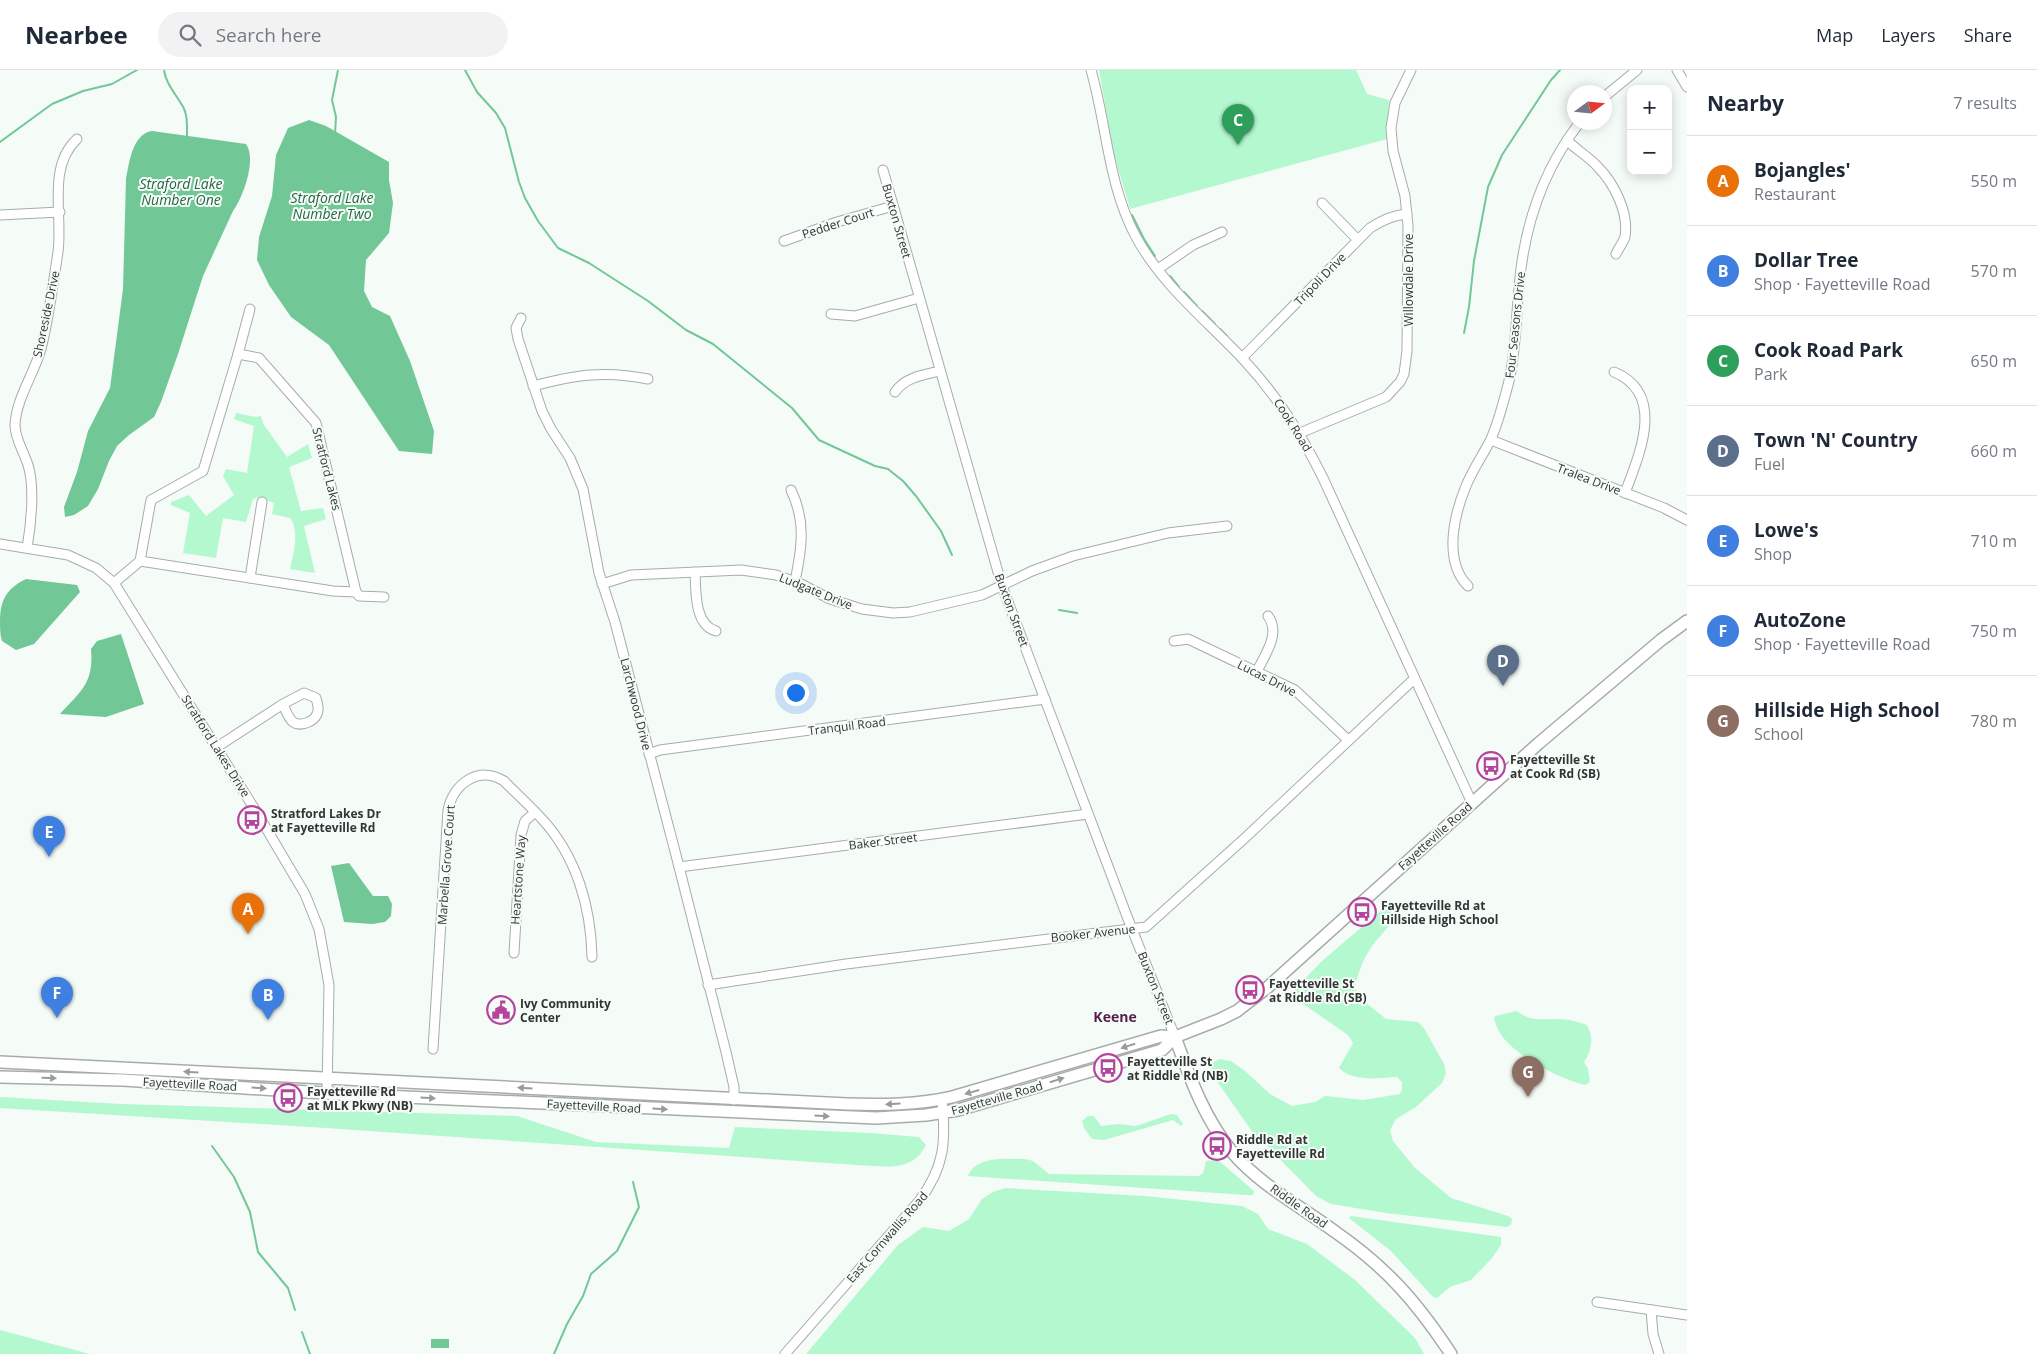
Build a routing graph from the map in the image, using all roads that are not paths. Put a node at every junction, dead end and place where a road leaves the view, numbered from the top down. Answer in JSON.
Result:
{"nodes":[{"id":1,"x":1091,"y":70,"type":"edge"},
{"id":2,"x":1411,"y":70,"type":"edge"},
{"id":3,"x":1637,"y":70,"type":"edge"},
{"id":4,"x":1677,"y":70,"type":"edge"},
{"id":5,"x":1687,"y":87,"type":"edge"},
{"id":6,"x":1612,"y":90,"type":"edge"},
{"id":7,"x":1574,"y":130,"type":"edge"},
{"id":8,"x":77,"y":139,"type":"dead end"},
{"id":9,"x":1567,"y":140,"type":"junction"},
{"id":10,"x":883,"y":170,"type":"dead end"},
{"id":11,"x":1322,"y":203,"type":"dead end"},
{"id":12,"x":893,"y":206,"type":"junction"},
{"id":13,"x":60,"y":212,"type":"junction"},
{"id":14,"x":1407,"y":214,"type":"junction"},
{"id":15,"x":0,"y":215,"type":"edge"},
{"id":16,"x":1222,"y":232,"type":"dead end"},
{"id":17,"x":1358,"y":240,"type":"junction"},
{"id":18,"x":784,"y":241,"type":"dead end"},
{"id":19,"x":1616,"y":254,"type":"dead end"},
{"id":20,"x":1158,"y":269,"type":"junction"},
{"id":21,"x":919,"y":298,"type":"junction"},
{"id":22,"x":250,"y":309,"type":"dead end"},
{"id":23,"x":831,"y":314,"type":"dead end"},
{"id":24,"x":521,"y":318,"type":"dead end"},
{"id":25,"x":238,"y":354,"type":"junction"},
{"id":26,"x":1242,"y":358,"type":"junction"},
{"id":27,"x":940,"y":371,"type":"junction"},
{"id":28,"x":1614,"y":372,"type":"dead end"},
{"id":29,"x":648,"y":379,"type":"dead end"},
{"id":30,"x":533,"y":386,"type":"junction"},
{"id":31,"x":894,"y":392,"type":"dead end"},
{"id":32,"x":1300,"y":434,"type":"junction"},
{"id":33,"x":1491,"y":440,"type":"junction"},
{"id":34,"x":791,"y":490,"type":"dead end"},
{"id":35,"x":1625,"y":493,"type":"junction"},
{"id":36,"x":262,"y":502,"type":"dead end"},
{"id":37,"x":1687,"y":520,"type":"edge"},
{"id":38,"x":1227,"y":526,"type":"dead end"},
{"id":39,"x":0,"y":544,"type":"edge"},
{"id":40,"x":27,"y":548,"type":"junction"},
{"id":41,"x":140,"y":561,"type":"junction"},
{"id":42,"x":695,"y":572,"type":"junction"},
{"id":43,"x":250,"y":578,"type":"junction"},
{"id":44,"x":795,"y":581,"type":"junction"},
{"id":45,"x":114,"y":583,"type":"junction"},
{"id":46,"x":602,"y":584,"type":"junction"},
{"id":47,"x":1002,"y":586,"type":"junction"},
{"id":48,"x":1468,"y":586,"type":"dead end"},
{"id":49,"x":356,"y":592,"type":"junction"},
{"id":50,"x":384,"y":597,"type":"dead end"},
{"id":51,"x":1268,"y":616,"type":"dead end"},
{"id":52,"x":1687,"y":621,"type":"edge"},
{"id":53,"x":716,"y":631,"type":"dead end"},
{"id":54,"x":1174,"y":641,"type":"dead end"},
{"id":55,"x":1258,"y":672,"type":"junction"},
{"id":56,"x":1414,"y":679,"type":"junction"},
{"id":57,"x":1045,"y":699,"type":"junction"},
{"id":58,"x":283,"y":704,"type":"dead end"},
{"id":59,"x":1348,"y":740,"type":"junction"},
{"id":60,"x":217,"y":747,"type":"junction"},
{"id":61,"x":649,"y":754,"type":"junction"},
{"id":62,"x":1472,"y":803,"type":"junction"},
{"id":63,"x":535,"y":812,"type":"junction"},
{"id":64,"x":1088,"y":814,"type":"junction"},
{"id":65,"x":679,"y":868,"type":"junction"},
{"id":66,"x":1132,"y":930,"type":"junction"},
{"id":67,"x":514,"y":953,"type":"dead end"},
{"id":68,"x":592,"y":958,"type":"dead end"},
{"id":69,"x":708,"y":985,"type":"junction"},
{"id":70,"x":1175,"y":1037,"type":"junction"},
{"id":71,"x":433,"y":1049,"type":"dead end"},
{"id":72,"x":0,"y":1062,"type":"edge"},
{"id":73,"x":0,"y":1077,"type":"edge"},
{"id":74,"x":327,"y":1078,"type":"junction"},
{"id":75,"x":327,"y":1092,"type":"junction"},
{"id":76,"x":734,"y":1100,"type":"junction"},
{"id":77,"x":942,"y":1100,"type":"junction"},
{"id":78,"x":943,"y":1113,"type":"junction"},
{"id":79,"x":1597,"y":1302,"type":"dead end"},
{"id":80,"x":1651,"y":1310,"type":"junction"},
{"id":81,"x":1687,"y":1315,"type":"edge"},
{"id":82,"x":785,"y":1354,"type":"edge"},
{"id":83,"x":1451,"y":1354,"type":"edge"},
{"id":84,"x":1659,"y":1354,"type":"edge"}],
"edges":[{"from":1,"to":20,"type":"street","name":"Cook Road"},
{"from":2,"to":14,"type":"street","name":"Willowdale Drive"},
{"from":3,"to":6,"type":"street"},
{"from":4,"to":5,"type":"street"},
{"from":7,"to":9,"type":"street","name":"Four Seasons Drive"},
{"from":8,"to":13,"type":"street","name":"Shoreside Drive"},
{"from":9,"to":19,"type":"street"},
{"from":9,"to":33,"type":"street","name":"Four Seasons Drive"},
{"from":10,"to":12,"type":"street","name":"Buxton Street"},
{"from":11,"to":17,"type":"street"},
{"from":12,"to":18,"type":"street","name":"Pedder Court"},
{"from":12,"to":21,"type":"street","name":"Buxton Street"},
{"from":13,"to":15,"type":"street"},
{"from":13,"to":40,"type":"street","name":"Shoreside Drive"},
{"from":14,"to":17,"type":"street","name":"Tripoli Drive"},
{"from":14,"to":32,"type":"street","name":"Willowdale Drive"},
{"from":16,"to":20,"type":"street"},
{"from":17,"to":26,"type":"street","name":"Tripoli Drive"},
{"from":20,"to":26,"type":"street","name":"Cook Road"},
{"from":21,"to":23,"type":"street"},
{"from":21,"to":27,"type":"street","name":"Buxton Street"},
{"from":22,"to":25,"type":"street"},
{"from":24,"to":30,"type":"street","name":"Larchwood Drive"},
{"from":25,"to":41,"type":"street"},
{"from":25,"to":49,"type":"street","name":"Stratford Lakes"},
{"from":26,"to":32,"type":"street","name":"Cook Road"},
{"from":27,"to":31,"type":"street"},
{"from":27,"to":47,"type":"street","name":"Buxton Street"},
{"from":28,"to":35,"type":"street"},
{"from":29,"to":30,"type":"street"},
{"from":30,"to":46,"type":"street","name":"Larchwood Drive"},
{"from":32,"to":56,"type":"street","name":"Cook Road"},
{"from":33,"to":35,"type":"street","name":"Tralea Drive"},
{"from":33,"to":48,"type":"street","name":"Four Seasons Drive"},
{"from":34,"to":44,"type":"street"},
{"from":35,"to":37,"type":"street","name":"Tralea Drive"},
{"from":36,"to":43,"type":"street"},
{"from":38,"to":47,"type":"street","name":"Ludgate Drive"},
{"from":39,"to":40,"type":"street","name":"Stratford Lakes Drive"},
{"from":40,"to":45,"type":"street","name":"Stratford Lakes Drive"},
{"from":41,"to":43,"type":"street"},
{"from":41,"to":45,"type":"street"},
{"from":42,"to":44,"type":"street","name":"Ludgate Drive"},
{"from":42,"to":46,"type":"street","name":"Ludgate Drive"},
{"from":42,"to":53,"type":"street"},
{"from":43,"to":49,"type":"street"},
{"from":44,"to":47,"type":"street","name":"Ludgate Drive"},
{"from":45,"to":60,"type":"street","name":"Stratford Lakes Drive"},
{"from":46,"to":61,"type":"street","name":"Larchwood Drive"},
{"from":47,"to":57,"type":"street","name":"Buxton Street"},
{"from":49,"to":50,"type":"street"},
{"from":51,"to":55,"type":"street"},
{"from":52,"to":62,"type":"main road","name":"Fayetteville Road"},
{"from":54,"to":55,"type":"street","name":"Lucas Drive"},
{"from":55,"to":59,"type":"street","name":"Lucas Drive"},
{"from":56,"to":59,"type":"street","name":"Booker Avenue"},
{"from":56,"to":62,"type":"street","name":"Cook Road"},
{"from":57,"to":61,"type":"street","name":"Tranquil Road"},
{"from":57,"to":64,"type":"street","name":"Buxton Street"},
{"from":58,"to":60,"type":"street"},
{"from":59,"to":66,"type":"street","name":"Booker Avenue"},
{"from":60,"to":74,"type":"street","name":"Stratford Lakes Drive"},
{"from":61,"to":65,"type":"street","name":"Larchwood Drive"},
{"from":62,"to":70,"type":"main road","name":"Fayetteville Road"},
{"from":63,"to":67,"type":"street","name":"Heartstone Way"},
{"from":63,"to":68,"type":"street","name":"Marbella Grove Court"},
{"from":63,"to":71,"type":"street","name":"Marbella Grove Court"},
{"from":64,"to":65,"type":"street","name":"Baker Street"},
{"from":64,"to":66,"type":"street","name":"Buxton Street"},
{"from":65,"to":69,"type":"street","name":"Larchwood Drive"},
{"from":66,"to":69,"type":"street","name":"Booker Avenue"},
{"from":66,"to":70,"type":"street","name":"Buxton Street"},
{"from":69,"to":76,"type":"street","name":"Larchwood Drive"},
{"from":70,"to":77,"type":"main road","name":"Fayetteville Road","one_way":true},
{"from":78,"to":70,"type":"main road","name":"Fayetteville Road","one_way":true},
{"from":70,"to":83,"type":"main road","name":"Riddle Road"},
{"from":74,"to":72,"type":"main road","name":"Fayetteville Road","one_way":true},
{"from":73,"to":75,"type":"main road","name":"Fayetteville Road","one_way":true},
{"from":74,"to":75,"type":"street","name":"Stratford Lakes Drive"},
{"from":76,"to":74,"type":"main road","name":"Fayetteville Road","one_way":true},
{"from":75,"to":78,"type":"main road","name":"Fayetteville Road","one_way":true},
{"from":77,"to":76,"type":"main road","name":"Fayetteville Road","one_way":true},
{"from":77,"to":78,"type":"street","name":"East Cornwallis Road"},
{"from":78,"to":82,"type":"street","name":"East Cornwallis Road"},
{"from":79,"to":80,"type":"street"},
{"from":80,"to":81,"type":"street"},
{"from":80,"to":84,"type":"street"}]}
